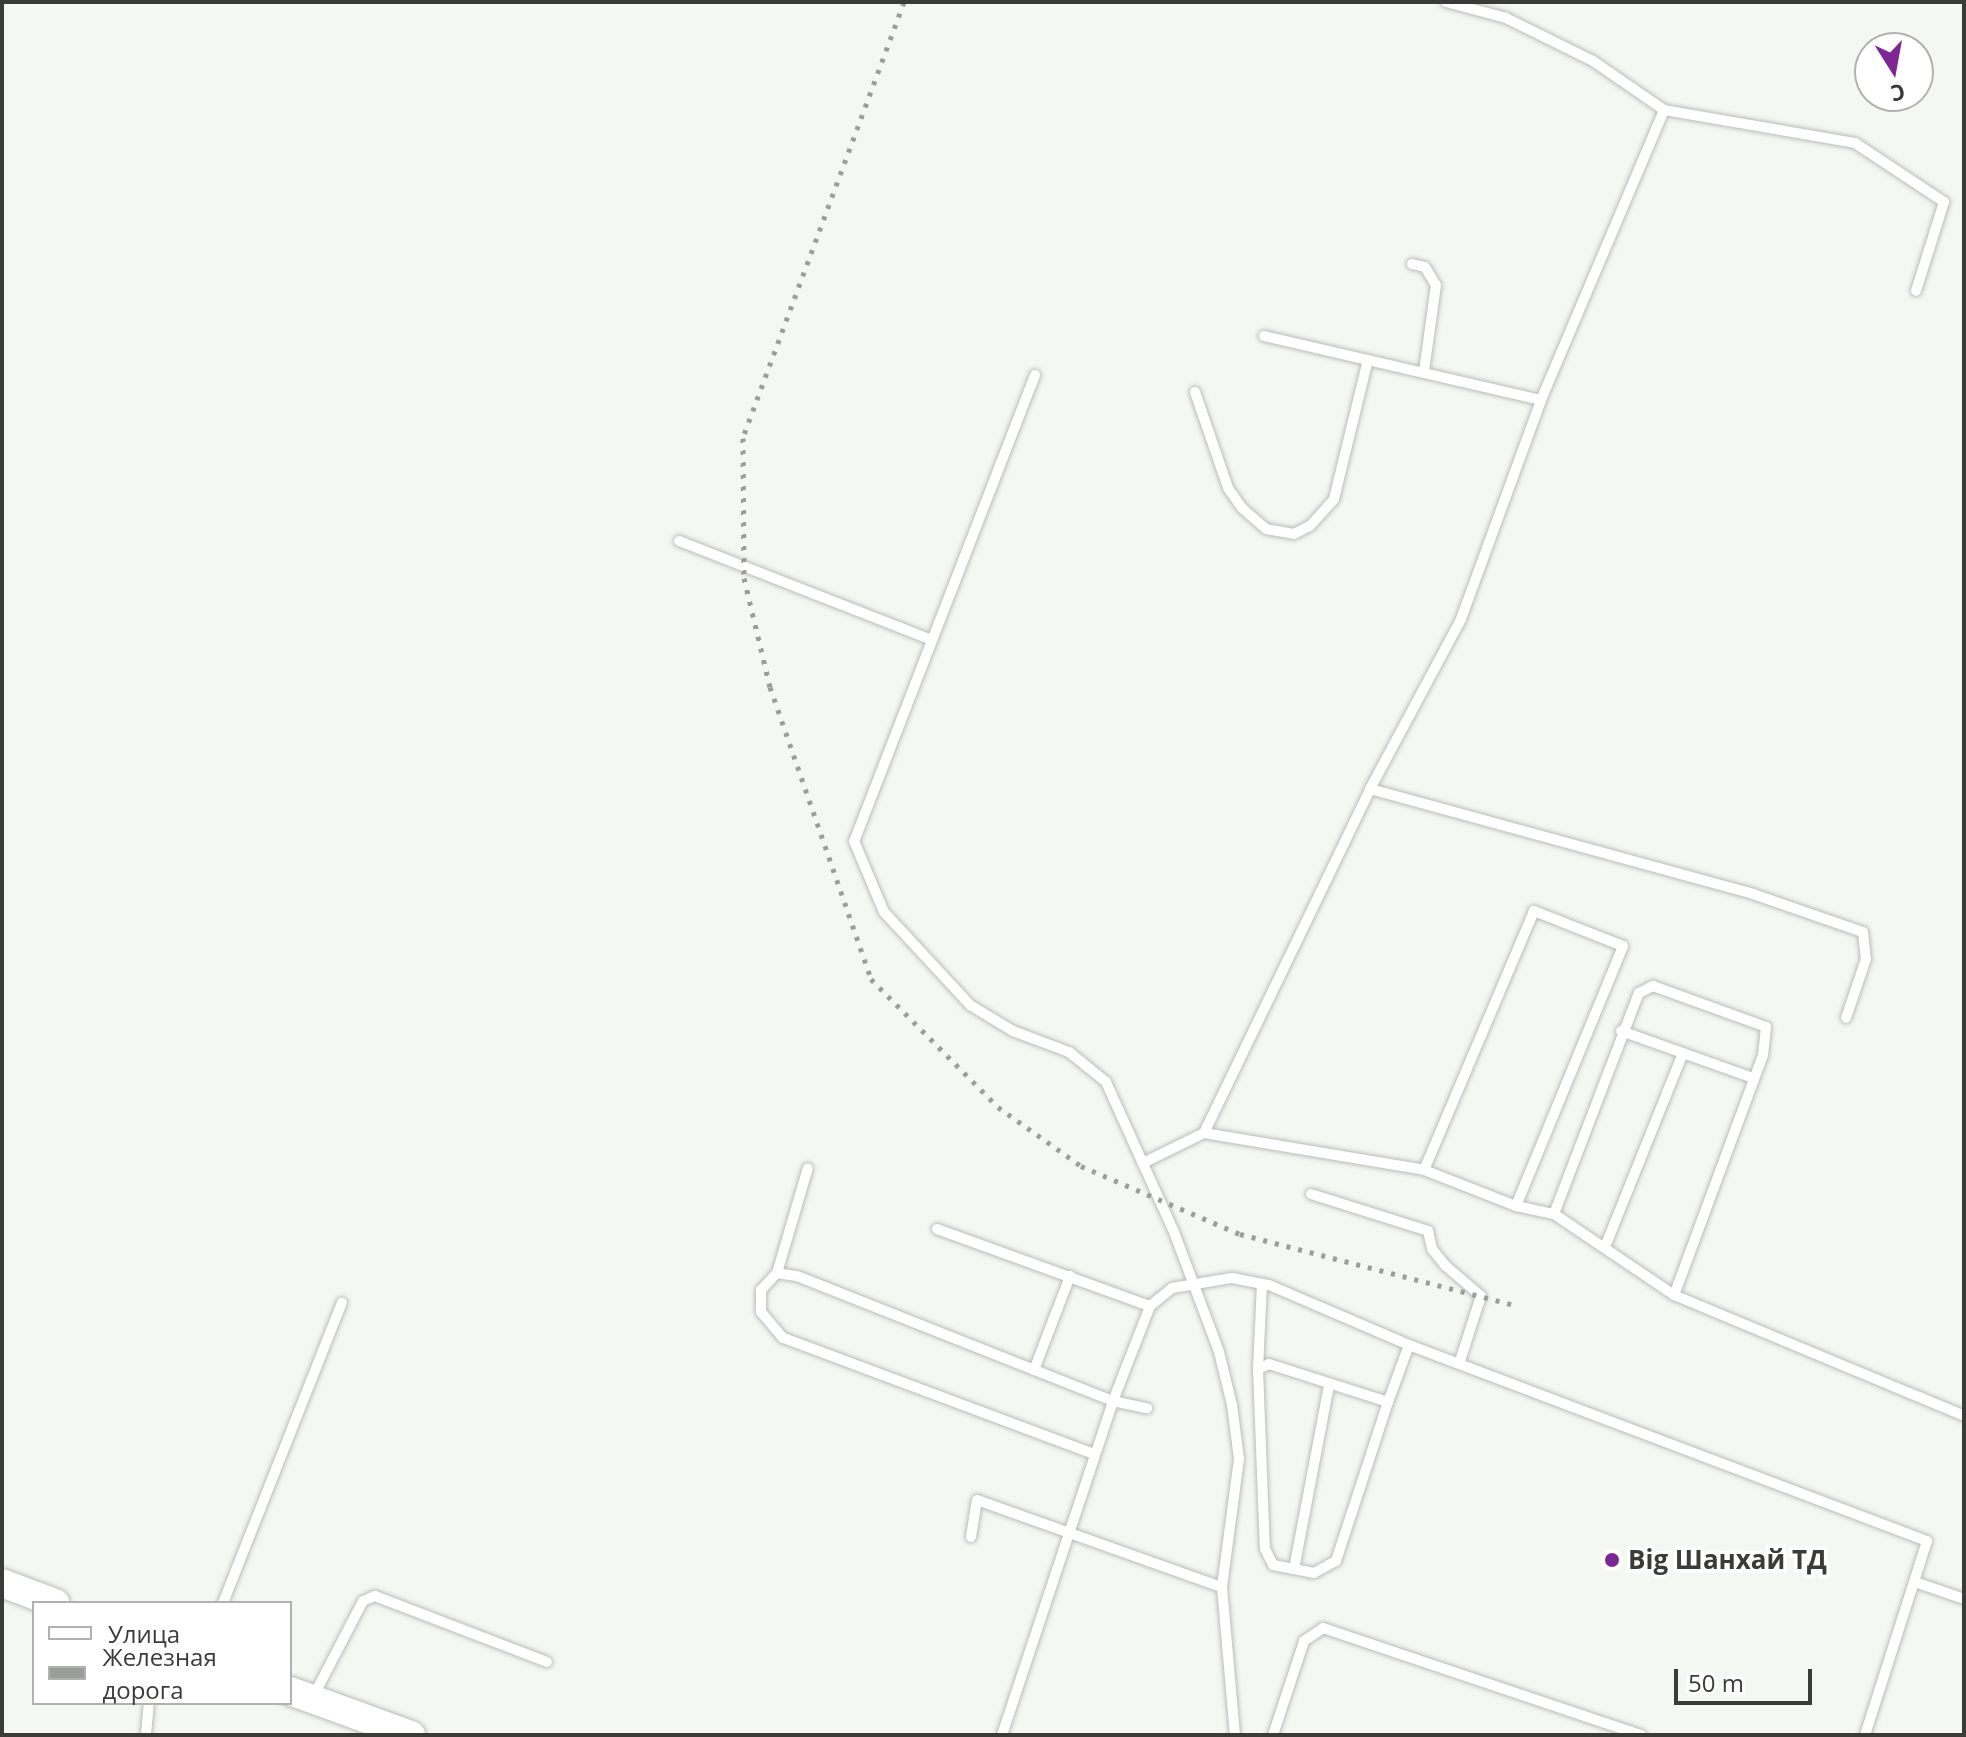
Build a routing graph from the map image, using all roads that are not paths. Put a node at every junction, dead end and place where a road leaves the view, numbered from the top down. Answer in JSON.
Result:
{"nodes":[{"id":1,"x":1446,"y":2,"type":"edge"},
{"id":2,"x":1664,"y":110,"type":"junction"},
{"id":3,"x":1412,"y":264,"type":"dead end"},
{"id":4,"x":1916,"y":291,"type":"dead end"},
{"id":5,"x":1264,"y":336,"type":"dead end"},
{"id":6,"x":1368,"y":360,"type":"junction"},
{"id":7,"x":1424,"y":371,"type":"junction"},
{"id":8,"x":1035,"y":375,"type":"dead end"},
{"id":9,"x":1195,"y":392,"type":"dead end"},
{"id":10,"x":1541,"y":400,"type":"junction"},
{"id":11,"x":679,"y":541,"type":"dead end"},
{"id":12,"x":931,"y":640,"type":"junction"},
{"id":13,"x":1370,"y":789,"type":"junction"},
{"id":14,"x":1846,"y":1018,"type":"dead end"},
{"id":15,"x":1621,"y":1031,"type":"junction"},
{"id":16,"x":1683,"y":1053,"type":"junction"},
{"id":17,"x":1753,"y":1078,"type":"junction"},
{"id":18,"x":1204,"y":1133,"type":"junction"},
{"id":19,"x":1143,"y":1163,"type":"junction"},
{"id":20,"x":808,"y":1168,"type":"dead end"},
{"id":21,"x":1424,"y":1170,"type":"junction"},
{"id":22,"x":1311,"y":1194,"type":"dead end"},
{"id":23,"x":1516,"y":1206,"type":"junction"},
{"id":24,"x":1554,"y":1214,"type":"junction"},
{"id":25,"x":937,"y":1229,"type":"dead end"},
{"id":26,"x":1605,"y":1247,"type":"junction"},
{"id":27,"x":777,"y":1273,"type":"junction"},
{"id":28,"x":1070,"y":1276,"type":"junction"},
{"id":29,"x":1194,"y":1282,"type":"junction"},
{"id":30,"x":1262,"y":1284,"type":"junction"},
{"id":31,"x":1674,"y":1295,"type":"junction"},
{"id":32,"x":342,"y":1303,"type":"dead end"},
{"id":33,"x":1150,"y":1306,"type":"junction"},
{"id":34,"x":1409,"y":1345,"type":"junction"},
{"id":35,"x":1459,"y":1364,"type":"junction"},
{"id":36,"x":1258,"y":1369,"type":"junction"},
{"id":37,"x":1034,"y":1370,"type":"junction"},
{"id":38,"x":1329,"y":1386,"type":"junction"},
{"id":39,"x":1113,"y":1401,"type":"junction"},
{"id":40,"x":1388,"y":1402,"type":"junction"},
{"id":41,"x":1147,"y":1408,"type":"dead end"},
{"id":42,"x":1964,"y":1416,"type":"edge"},
{"id":43,"x":1094,"y":1454,"type":"junction"},
{"id":44,"x":1068,"y":1530,"type":"junction"},
{"id":45,"x":971,"y":1537,"type":"dead end"},
{"id":46,"x":1294,"y":1569,"type":"junction"},
{"id":47,"x":1915,"y":1582,"type":"junction"},
{"id":48,"x":2,"y":1583,"type":"edge"},
{"id":49,"x":1222,"y":1587,"type":"junction"},
{"id":50,"x":1964,"y":1599,"type":"edge"},
{"id":51,"x":50,"y":1601,"type":"edge"},
{"id":52,"x":224,"y":1601,"type":"edge"},
{"id":53,"x":547,"y":1662,"type":"dead end"},
{"id":54,"x":301,"y":1695,"type":"edge"},
{"id":55,"x":149,"y":1705,"type":"edge"},
{"id":56,"x":146,"y":1735,"type":"edge"},
{"id":57,"x":411,"y":1735,"type":"edge"},
{"id":58,"x":1002,"y":1735,"type":"edge"},
{"id":59,"x":1235,"y":1735,"type":"edge"},
{"id":60,"x":1273,"y":1735,"type":"edge"},
{"id":61,"x":1641,"y":1735,"type":"edge"},
{"id":62,"x":1865,"y":1735,"type":"edge"}],
"edges":[{"from":1,"to":2,"type":"lane"},
{"from":2,"to":4,"type":"lane"},
{"from":2,"to":10,"type":"lane"},
{"from":3,"to":7,"type":"lane"},
{"from":5,"to":6,"type":"lane"},
{"from":6,"to":7,"type":"lane"},
{"from":6,"to":9,"type":"lane"},
{"from":7,"to":10,"type":"lane"},
{"from":8,"to":12,"type":"lane"},
{"from":10,"to":13,"type":"lane"},
{"from":11,"to":12,"type":"lane"},
{"from":12,"to":19,"type":"lane"},
{"from":13,"to":14,"type":"lane"},
{"from":13,"to":18,"type":"lane"},
{"from":15,"to":16,"type":"lane"},
{"from":15,"to":17,"type":"lane"},
{"from":15,"to":24,"type":"lane"},
{"from":16,"to":17,"type":"lane"},
{"from":16,"to":26,"type":"lane"},
{"from":17,"to":31,"type":"lane"},
{"from":18,"to":19,"type":"lane"},
{"from":18,"to":21,"type":"lane"},
{"from":19,"to":29,"type":"lane"},
{"from":20,"to":27,"type":"lane"},
{"from":21,"to":23,"type":"lane"},
{"from":21,"to":23,"type":"lane"},
{"from":22,"to":35,"type":"lane"},
{"from":23,"to":24,"type":"lane"},
{"from":24,"to":26,"type":"lane"},
{"from":25,"to":28,"type":"lane"},
{"from":26,"to":31,"type":"lane"},
{"from":27,"to":37,"type":"lane"},
{"from":27,"to":43,"type":"lane"},
{"from":28,"to":33,"type":"lane"},
{"from":28,"to":37,"type":"lane"},
{"from":29,"to":30,"type":"lane"},
{"from":29,"to":33,"type":"lane"},
{"from":29,"to":49,"type":"lane"},
{"from":30,"to":34,"type":"lane"},
{"from":30,"to":36,"type":"lane"},
{"from":31,"to":42,"type":"lane"},
{"from":32,"to":52,"type":"lane"},
{"from":33,"to":39,"type":"lane"},
{"from":34,"to":35,"type":"lane"},
{"from":34,"to":40,"type":"lane"},
{"from":35,"to":47,"type":"lane"},
{"from":36,"to":38,"type":"lane"},
{"from":36,"to":46,"type":"lane"},
{"from":37,"to":39,"type":"lane"},
{"from":38,"to":40,"type":"lane"},
{"from":38,"to":46,"type":"lane"},
{"from":39,"to":41,"type":"lane"},
{"from":39,"to":43,"type":"lane"},
{"from":40,"to":46,"type":"lane"},
{"from":43,"to":44,"type":"lane"},
{"from":44,"to":45,"type":"lane"},
{"from":44,"to":49,"type":"lane"},
{"from":44,"to":58,"type":"lane"},
{"from":47,"to":50,"type":"lane"},
{"from":47,"to":62,"type":"lane"},
{"from":48,"to":51,"type":"main road"},
{"from":49,"to":59,"type":"lane"},
{"from":53,"to":54,"type":"lane"},
{"from":54,"to":57,"type":"main road"},
{"from":55,"to":56,"type":"lane"},
{"from":60,"to":61,"type":"lane"}]}
